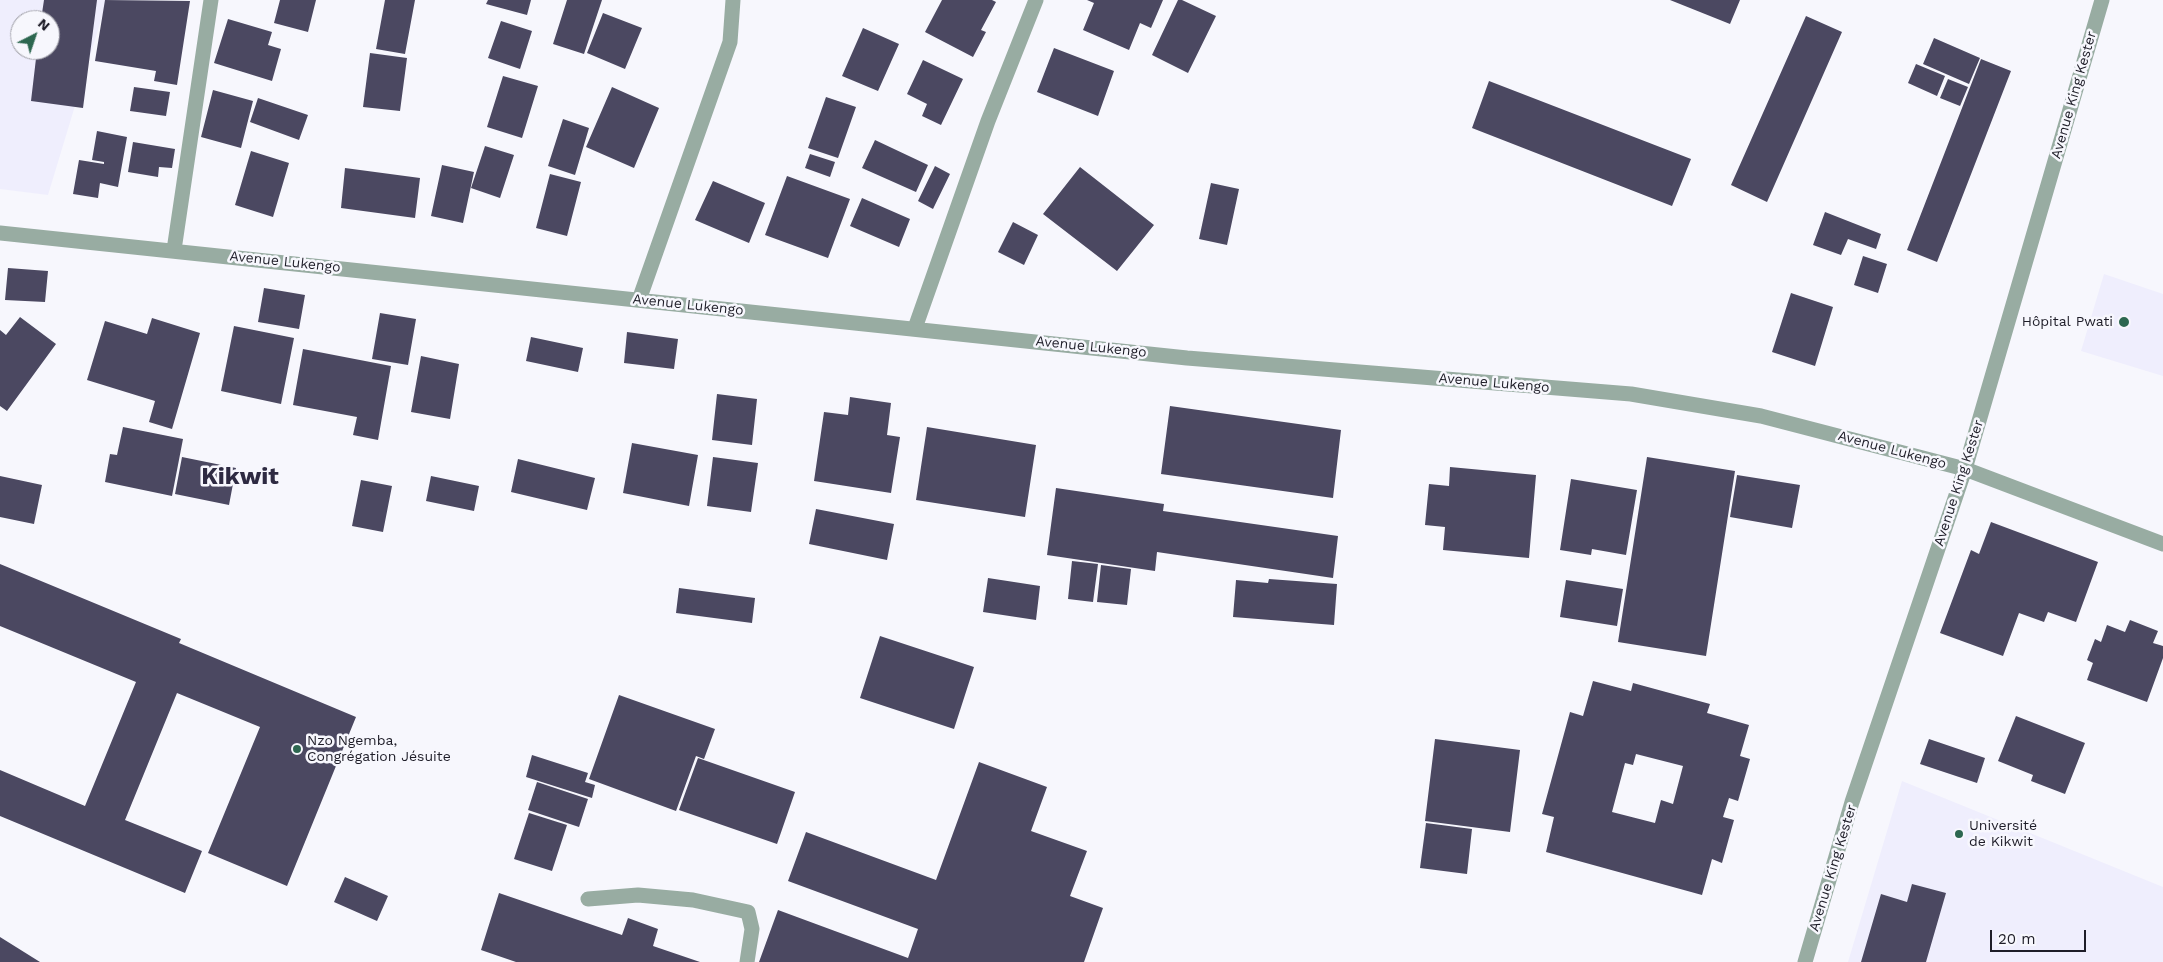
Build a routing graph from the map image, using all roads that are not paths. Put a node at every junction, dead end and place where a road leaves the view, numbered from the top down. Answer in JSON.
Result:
{"nodes":[{"id":1,"x":211,"y":0,"type":"edge"},
{"id":2,"x":733,"y":0,"type":"edge"},
{"id":3,"x":1036,"y":0,"type":"edge"},
{"id":4,"x":2102,"y":0,"type":"edge"},
{"id":5,"x":0,"y":234,"type":"edge"},
{"id":6,"x":174,"y":250,"type":"junction"},
{"id":7,"x":639,"y":300,"type":"junction"},
{"id":8,"x":915,"y":328,"type":"junction"},
{"id":9,"x":1965,"y":469,"type":"junction"},
{"id":10,"x":2163,"y":544,"type":"edge"},
{"id":11,"x":588,"y":899,"type":"dead end"},
{"id":12,"x":747,"y":962,"type":"edge"},
{"id":13,"x":1804,"y":962,"type":"edge"}],
"edges":[{"from":1,"to":6,"type":"street"},
{"from":2,"to":7,"type":"street"},
{"from":3,"to":8,"type":"street"},
{"from":4,"to":9,"type":"street","name":"Avenue King Kester"},
{"from":5,"to":6,"type":"street","name":"Avenue Lukengo"},
{"from":6,"to":7,"type":"street","name":"Avenue Lukengo"},
{"from":7,"to":8,"type":"street","name":"Avenue Lukengo"},
{"from":8,"to":9,"type":"street","name":"Avenue Lukengo"},
{"from":9,"to":10,"type":"street","name":"Avenue Lukengo"},
{"from":9,"to":13,"type":"street","name":"Avenue King Kester"},
{"from":11,"to":12,"type":"street"}]}
